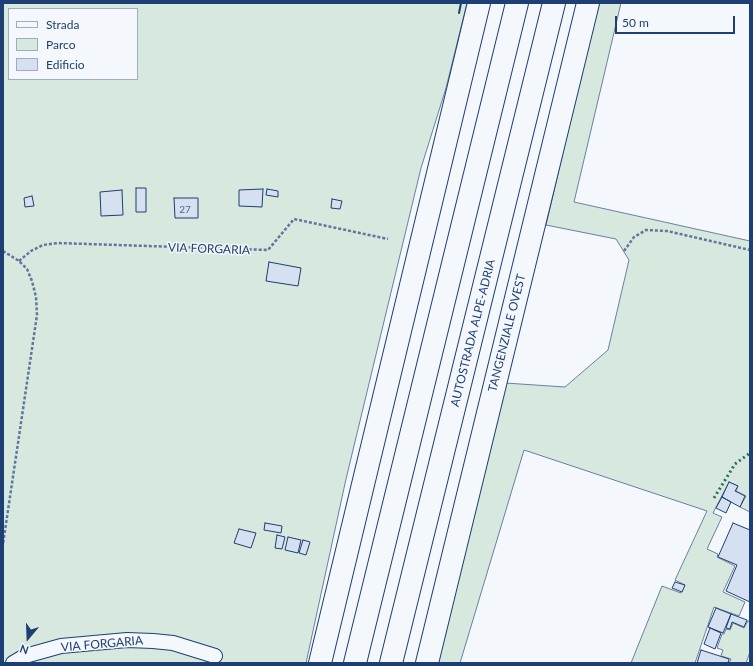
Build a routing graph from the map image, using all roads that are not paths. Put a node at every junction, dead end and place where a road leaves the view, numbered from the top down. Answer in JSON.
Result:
{"nodes":[{"id":1,"x":479,"y":3,"type":"edge"},
{"id":2,"x":517,"y":3,"type":"edge"},
{"id":3,"x":554,"y":3,"type":"edge"},
{"id":4,"x":588,"y":3,"type":"edge"},
{"id":5,"x":215,"y":656,"type":"dead end"},
{"id":6,"x":13,"y":663,"type":"edge"},
{"id":7,"x":320,"y":663,"type":"edge"},
{"id":8,"x":355,"y":663,"type":"edge"},
{"id":9,"x":392,"y":663,"type":"edge"},
{"id":10,"x":427,"y":663,"type":"edge"}],
"edges":[{"from":1,"to":7,"type":"highway"},
{"from":2,"to":8,"type":"highway"},
{"from":3,"to":9,"type":"highway","name":"AUTOSTRADA ALPE-ADRIA"},
{"from":4,"to":10,"type":"highway","name":"TANGENZIALE OVEST"},
{"from":5,"to":6,"type":"street","name":"VIA FORGARIA"}]}
